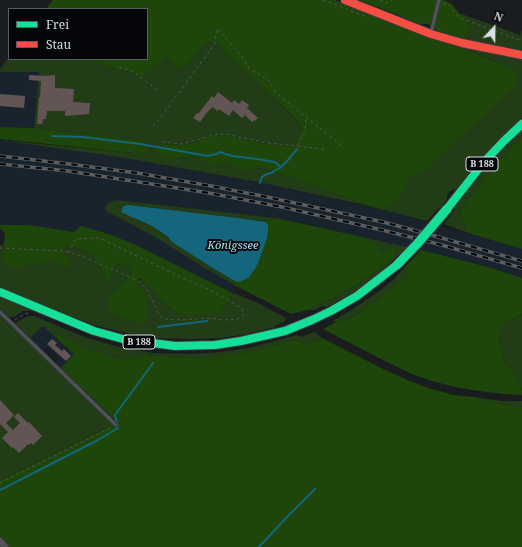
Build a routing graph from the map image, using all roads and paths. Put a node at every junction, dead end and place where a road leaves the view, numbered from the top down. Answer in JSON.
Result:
{"nodes":[{"id":1,"x":345,"y":0,"type":"edge"},
{"id":2,"x":380,"y":0,"type":"edge"},
{"id":3,"x":392,"y":0,"type":"edge"},
{"id":4,"x":439,"y":0,"type":"edge"},
{"id":5,"x":431,"y":34,"type":"junction"},
{"id":6,"x":522,"y":41,"type":"edge"},
{"id":7,"x":522,"y":55,"type":"edge"},
{"id":8,"x":119,"y":67,"type":"dead end"},
{"id":9,"x":158,"y":91,"type":"dead end"},
{"id":10,"x":306,"y":117,"type":"junction"},
{"id":11,"x":522,"y":124,"type":"edge"},
{"id":12,"x":153,"y":126,"type":"dead end"},
{"id":13,"x":162,"y":142,"type":"dead end"},
{"id":14,"x":341,"y":145,"type":"dead end"},
{"id":15,"x":298,"y":146,"type":"junction"},
{"id":16,"x":327,"y":150,"type":"dead end"},
{"id":17,"x":0,"y":248,"type":"edge"},
{"id":18,"x":69,"y":252,"type":"junction"},
{"id":19,"x":0,"y":292,"type":"edge"},
{"id":20,"x":0,"y":312,"type":"edge"},
{"id":21,"x":116,"y":425,"type":"joint"},
{"id":22,"x":0,"y":483,"type":"edge"},
{"id":23,"x":0,"y":541,"type":"edge"},
{"id":24,"x":5,"y":547,"type":"edge"}],
"edges":[{"from":1,"to":5,"type":"main road"},
{"from":2,"to":3,"type":"path"},
{"from":4,"to":5,"type":"lane"},
{"from":4,"to":6,"type":"path"},
{"from":5,"to":7,"type":"main road"},
{"from":8,"to":9,"type":"path"},
{"from":10,"to":12,"type":"path"},
{"from":10,"to":14,"type":"path"},
{"from":10,"to":15,"type":"path"},
{"from":11,"to":19,"type":"main road","number":"B 188","bridge":true},
{"from":13,"to":15,"type":"path"},
{"from":15,"to":16,"type":"path"},
{"from":17,"to":18,"type":"path"},
{"from":18,"to":18,"type":"path"},
{"from":20,"to":21,"type":"lane"},
{"from":21,"to":22,"type":"path"},
{"from":23,"to":24,"type":"street"}]}
